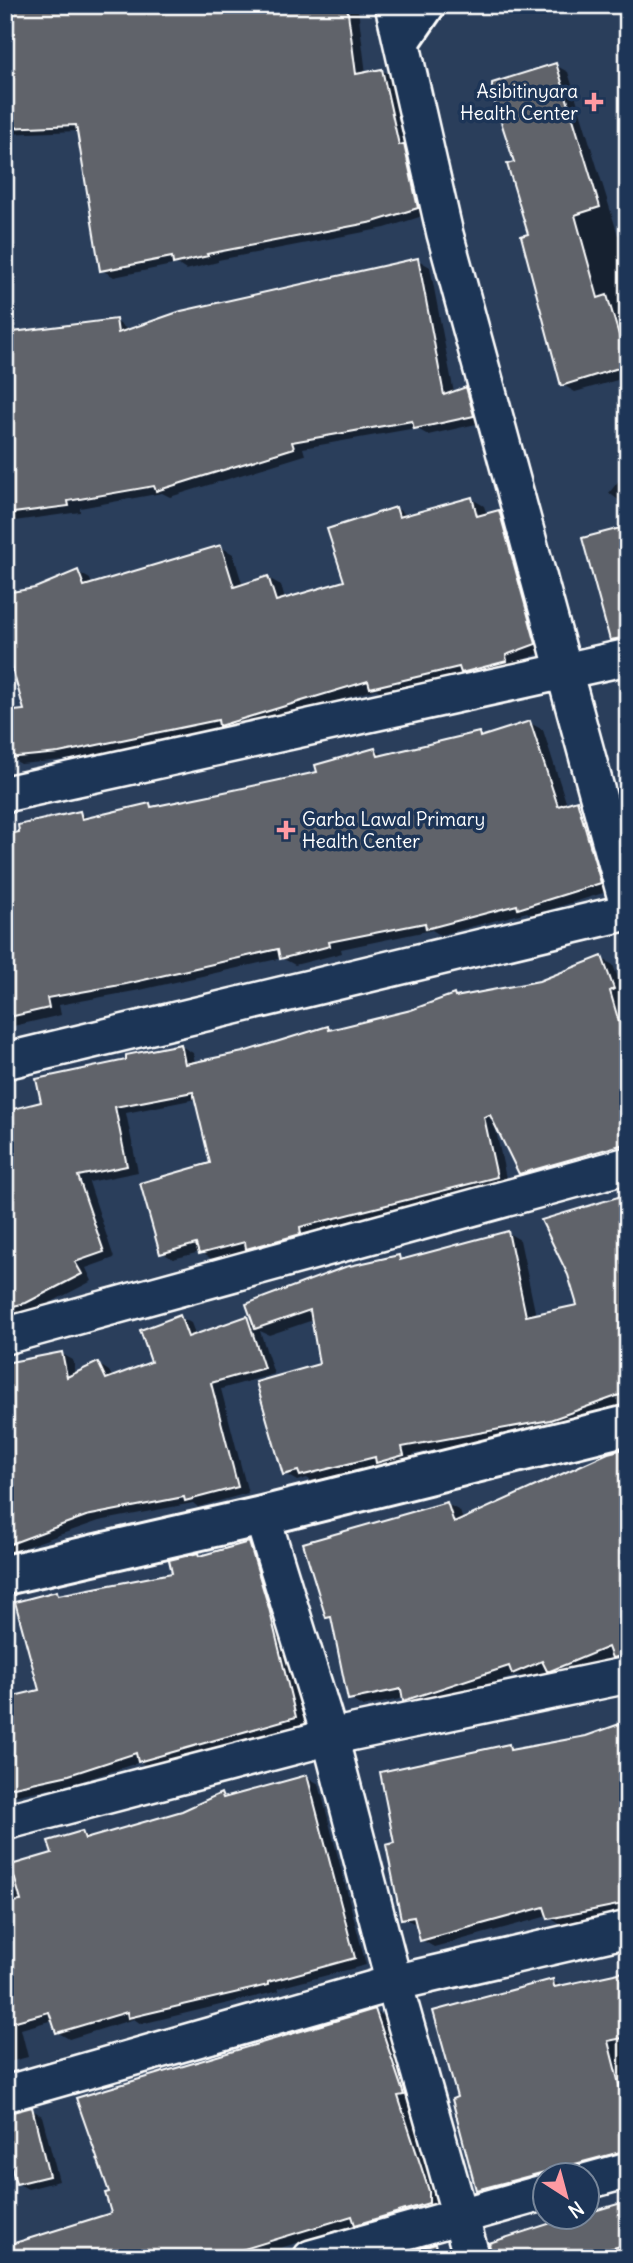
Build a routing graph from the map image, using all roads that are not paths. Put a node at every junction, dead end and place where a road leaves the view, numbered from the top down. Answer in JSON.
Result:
{"nodes":[{"id":1,"x":425,"y":5,"type":"edge"},
{"id":2,"x":398,"y":21,"type":"edge"},
{"id":3,"x":628,"y":657,"type":"edge"},
{"id":4,"x":563,"y":672,"type":"junction"},
{"id":5,"x":5,"y":794,"type":"edge"},
{"id":6,"x":628,"y":906,"type":"edge"},
{"id":7,"x":628,"y":912,"type":"edge"},
{"id":8,"x":5,"y":1061,"type":"edge"},
{"id":9,"x":628,"y":1165,"type":"edge"},
{"id":10,"x":5,"y":1336,"type":"edge"},
{"id":11,"x":628,"y":1425,"type":"edge"},
{"id":12,"x":262,"y":1516,"type":"junction"},
{"id":13,"x":5,"y":1575,"type":"edge"},
{"id":14,"x":628,"y":1675,"type":"edge"},
{"id":15,"x":330,"y":1737,"type":"junction"},
{"id":16,"x":5,"y":1822,"type":"edge"},
{"id":17,"x":628,"y":1929,"type":"edge"},
{"id":18,"x":394,"y":1983,"type":"junction"},
{"id":19,"x":5,"y":2094,"type":"edge"},
{"id":20,"x":628,"y":2170,"type":"edge"},
{"id":21,"x":602,"y":2177,"type":"edge"},
{"id":22,"x":532,"y":2196,"type":"edge"},
{"id":23,"x":460,"y":2215,"type":"junction"},
{"id":24,"x":311,"y":2258,"type":"edge"},
{"id":25,"x":472,"y":2258,"type":"edge"}],
"edges":[{"from":1,"to":2,"type":"street"},
{"from":2,"to":4,"type":"street"},
{"from":3,"to":4,"type":"street"},
{"from":4,"to":5,"type":"street"},
{"from":4,"to":6,"type":"street"},
{"from":7,"to":8,"type":"street"},
{"from":9,"to":10,"type":"street"},
{"from":11,"to":12,"type":"street"},
{"from":12,"to":13,"type":"street"},
{"from":12,"to":15,"type":"street"},
{"from":14,"to":15,"type":"street"},
{"from":15,"to":16,"type":"street"},
{"from":15,"to":18,"type":"street"},
{"from":17,"to":18,"type":"street"},
{"from":18,"to":19,"type":"street"},
{"from":18,"to":23,"type":"street"},
{"from":20,"to":21,"type":"street"},
{"from":22,"to":23,"type":"street"},
{"from":23,"to":24,"type":"street"},
{"from":23,"to":25,"type":"street"}]}
